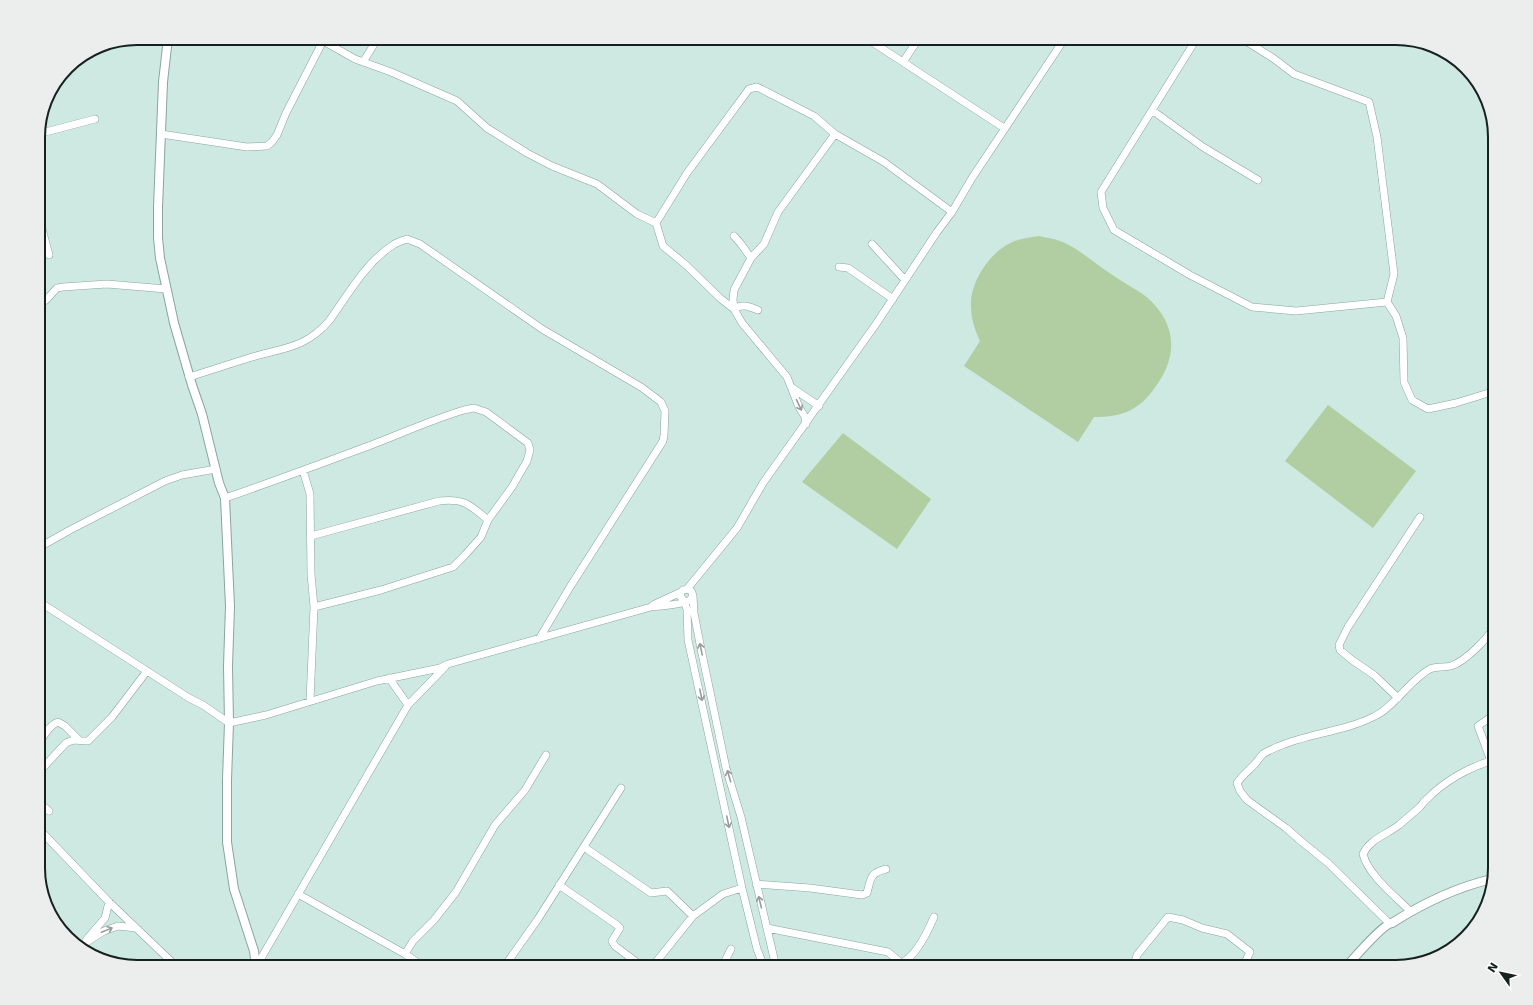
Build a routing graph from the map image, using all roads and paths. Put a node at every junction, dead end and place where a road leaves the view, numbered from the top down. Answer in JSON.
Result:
{"nodes":[{"id":1,"x":166,"y":45,"type":"edge"},
{"id":2,"x":318,"y":45,"type":"edge"},
{"id":3,"x":329,"y":45,"type":"edge"},
{"id":4,"x":374,"y":45,"type":"edge"},
{"id":5,"x":877,"y":45,"type":"edge"},
{"id":6,"x":914,"y":45,"type":"edge"},
{"id":7,"x":1060,"y":45,"type":"edge"},
{"id":8,"x":1193,"y":45,"type":"edge"},
{"id":9,"x":1252,"y":45,"type":"edge"},
{"id":10,"x":363,"y":62,"type":"junction"},
{"id":11,"x":903,"y":62,"type":"junction"},
{"id":12,"x":1153,"y":111,"type":"junction"},
{"id":13,"x":95,"y":120,"type":"dead end"},
{"id":14,"x":1004,"y":128,"type":"junction"},
{"id":15,"x":45,"y":132,"type":"edge"},
{"id":16,"x":161,"y":134,"type":"junction"},
{"id":17,"x":834,"y":134,"type":"junction"},
{"id":18,"x":1258,"y":180,"type":"dead end"},
{"id":19,"x":952,"y":212,"type":"junction"},
{"id":20,"x":656,"y":223,"type":"junction"},
{"id":21,"x":734,"y":236,"type":"dead end"},
{"id":22,"x":45,"y":240,"type":"edge"},
{"id":23,"x":872,"y":244,"type":"dead end"},
{"id":24,"x":49,"y":255,"type":"dead end"},
{"id":25,"x":751,"y":258,"type":"junction"},
{"id":26,"x":839,"y":267,"type":"dead end"},
{"id":27,"x":905,"y":280,"type":"junction"},
{"id":28,"x":166,"y":289,"type":"junction"},
{"id":29,"x":893,"y":299,"type":"junction"},
{"id":30,"x":45,"y":301,"type":"edge"},
{"id":31,"x":1387,"y":302,"type":"junction"},
{"id":32,"x":734,"y":309,"type":"junction"},
{"id":33,"x":758,"y":310,"type":"dead end"},
{"id":34,"x":189,"y":377,"type":"junction"},
{"id":35,"x":791,"y":386,"type":"junction"},
{"id":36,"x":1488,"y":393,"type":"edge"},
{"id":37,"x":819,"y":406,"type":"junction"},
{"id":38,"x":806,"y":424,"type":"junction"},
{"id":39,"x":216,"y":469,"type":"junction"},
{"id":40,"x":303,"y":470,"type":"junction"},
{"id":41,"x":225,"y":498,"type":"junction"},
{"id":42,"x":1420,"y":517,"type":"dead end"},
{"id":43,"x":488,"y":520,"type":"junction"},
{"id":44,"x":311,"y":536,"type":"junction"},
{"id":45,"x":45,"y":544,"type":"edge"},
{"id":46,"x":684,"y":591,"type":"junction"},
{"id":47,"x":693,"y":596,"type":"junction"},
{"id":48,"x":685,"y":602,"type":"junction"},
{"id":49,"x":45,"y":605,"type":"edge"},
{"id":50,"x":314,"y":607,"type":"junction"},
{"id":51,"x":651,"y":607,"type":"junction"},
{"id":52,"x":1488,"y":635,"type":"edge"},
{"id":53,"x":539,"y":639,"type":"junction"},
{"id":54,"x":448,"y":664,"type":"junction"},
{"id":55,"x":147,"y":671,"type":"junction"},
{"id":56,"x":389,"y":678,"type":"junction"},
{"id":57,"x":1398,"y":698,"type":"junction"},
{"id":58,"x":310,"y":701,"type":"junction"},
{"id":59,"x":408,"y":705,"type":"junction"},
{"id":60,"x":1488,"y":719,"type":"edge"},
{"id":61,"x":229,"y":723,"type":"junction"},
{"id":62,"x":45,"y":735,"type":"edge"},
{"id":63,"x":78,"y":739,"type":"junction"},
{"id":64,"x":1488,"y":749,"type":"edge"},
{"id":65,"x":546,"y":755,"type":"dead end"},
{"id":66,"x":1488,"y":763,"type":"edge"},
{"id":67,"x":45,"y":766,"type":"edge"},
{"id":68,"x":620,"y":788,"type":"dead end"},
{"id":69,"x":45,"y":808,"type":"edge"},
{"id":70,"x":49,"y":811,"type":"dead end"},
{"id":71,"x":45,"y":835,"type":"edge"},
{"id":72,"x":584,"y":846,"type":"junction"},
{"id":73,"x":886,"y":869,"type":"dead end"},
{"id":74,"x":1487,"y":881,"type":"edge"},
{"id":75,"x":756,"y":884,"type":"junction"},
{"id":76,"x":559,"y":885,"type":"junction"},
{"id":77,"x":742,"y":888,"type":"junction"},
{"id":78,"x":298,"y":894,"type":"junction"},
{"id":79,"x":109,"y":902,"type":"junction"},
{"id":80,"x":1410,"y":912,"type":"junction"},
{"id":81,"x":693,"y":916,"type":"junction"},
{"id":82,"x":934,"y":917,"type":"dead end"},
{"id":83,"x":1389,"y":923,"type":"junction"},
{"id":84,"x":136,"y":928,"type":"junction"},
{"id":85,"x":767,"y":928,"type":"junction"},
{"id":86,"x":83,"y":943,"type":"edge"},
{"id":87,"x":84,"y":943,"type":"edge"},
{"id":88,"x":731,"y":949,"type":"dead end"},
{"id":89,"x":405,"y":954,"type":"junction"},
{"id":90,"x":170,"y":960,"type":"edge"},
{"id":91,"x":255,"y":960,"type":"edge"},
{"id":92,"x":260,"y":960,"type":"edge"},
{"id":93,"x":414,"y":960,"type":"edge"},
{"id":94,"x":509,"y":960,"type":"edge"},
{"id":95,"x":634,"y":960,"type":"edge"},
{"id":96,"x":658,"y":960,"type":"edge"},
{"id":97,"x":726,"y":960,"type":"edge"},
{"id":98,"x":761,"y":960,"type":"edge"},
{"id":99,"x":774,"y":960,"type":"edge"},
{"id":100,"x":897,"y":960,"type":"edge"},
{"id":101,"x":907,"y":960,"type":"edge"},
{"id":102,"x":1136,"y":960,"type":"edge"},
{"id":103,"x":1246,"y":960,"type":"edge"},
{"id":104,"x":1353,"y":960,"type":"edge"}],
"edges":[{"from":1,"to":16,"type":"main road"},
{"from":2,"to":16,"type":"street"},
{"from":3,"to":10,"type":"street"},
{"from":4,"to":10,"type":"street"},
{"from":5,"to":11,"type":"street"},
{"from":6,"to":11,"type":"street"},
{"from":7,"to":14,"type":"street"},
{"from":8,"to":12,"type":"street"},
{"from":9,"to":31,"type":"street"},
{"from":10,"to":20,"type":"street"},
{"from":11,"to":14,"type":"street"},
{"from":12,"to":18,"type":"street"},
{"from":12,"to":31,"type":"street"},
{"from":13,"to":15,"type":"street"},
{"from":14,"to":19,"type":"street"},
{"from":16,"to":28,"type":"main road"},
{"from":17,"to":19,"type":"street"},
{"from":17,"to":20,"type":"street"},
{"from":17,"to":25,"type":"street"},
{"from":19,"to":27,"type":"street"},
{"from":20,"to":32,"type":"street"},
{"from":21,"to":25,"type":"street"},
{"from":22,"to":24,"type":"street"},
{"from":23,"to":27,"type":"street"},
{"from":25,"to":32,"type":"street"},
{"from":26,"to":29,"type":"street"},
{"from":27,"to":29,"type":"street"},
{"from":28,"to":30,"type":"street"},
{"from":28,"to":34,"type":"main road"},
{"from":29,"to":37,"type":"street"},
{"from":31,"to":36,"type":"street"},
{"from":32,"to":33,"type":"street"},
{"from":32,"to":35,"type":"street"},
{"from":34,"to":39,"type":"main road"},
{"from":34,"to":53,"type":"street"},
{"from":35,"to":37,"type":"street"},
{"from":35,"to":38,"type":"street","one_way":true},
{"from":37,"to":38,"type":"street"},
{"from":38,"to":46,"type":"street"},
{"from":39,"to":41,"type":"main road"},
{"from":39,"to":45,"type":"street"},
{"from":40,"to":41,"type":"street"},
{"from":40,"to":43,"type":"street"},
{"from":40,"to":44,"type":"street"},
{"from":41,"to":61,"type":"main road"},
{"from":42,"to":57,"type":"street"},
{"from":43,"to":44,"type":"street"},
{"from":43,"to":50,"type":"street"},
{"from":44,"to":50,"type":"street"},
{"from":46,"to":47,"type":"street"},
{"from":46,"to":48,"type":"street"},
{"from":46,"to":51,"type":"street"},
{"from":47,"to":48,"type":"street"},
{"from":75,"to":47,"type":"street","one_way":true},
{"from":48,"to":51,"type":"street"},
{"from":48,"to":77,"type":"street","one_way":true},
{"from":49,"to":55,"type":"street"},
{"from":50,"to":58,"type":"street"},
{"from":51,"to":53,"type":"street"},
{"from":52,"to":57,"type":"street"},
{"from":53,"to":54,"type":"street"},
{"from":54,"to":56,"type":"street"},
{"from":54,"to":59,"type":"street"},
{"from":55,"to":61,"type":"street"},
{"from":55,"to":63,"type":"street"},
{"from":56,"to":58,"type":"street"},
{"from":56,"to":59,"type":"street"},
{"from":57,"to":83,"type":"street"},
{"from":58,"to":61,"type":"street"},
{"from":59,"to":78,"type":"street"},
{"from":60,"to":64,"type":"street"},
{"from":61,"to":91,"type":"main road"},
{"from":62,"to":63,"type":"street"},
{"from":63,"to":67,"type":"street"},
{"from":65,"to":89,"type":"street"},
{"from":66,"to":80,"type":"street"},
{"from":68,"to":72,"type":"street"},
{"from":69,"to":70,"type":"street"},
{"from":71,"to":79,"type":"street"},
{"from":72,"to":76,"type":"street"},
{"from":72,"to":81,"type":"street"},
{"from":73,"to":75,"type":"street"},
{"from":74,"to":80,"type":"main road"},
{"from":85,"to":75,"type":"street","one_way":true},
{"from":76,"to":94,"type":"street"},
{"from":76,"to":95,"type":"street"},
{"from":77,"to":81,"type":"street"},
{"from":77,"to":98,"type":"street"},
{"from":78,"to":89,"type":"street"},
{"from":78,"to":92,"type":"street"},
{"from":79,"to":84,"type":"street"},
{"from":79,"to":86,"type":"street"},
{"from":80,"to":83,"type":"main road"},
{"from":81,"to":96,"type":"street"},
{"from":82,"to":101,"type":"street"},
{"from":83,"to":104,"type":"main road"},
{"from":87,"to":84,"type":"street","one_way":true},
{"from":84,"to":90,"type":"street"},
{"from":85,"to":99,"type":"street"},
{"from":85,"to":100,"type":"street"},
{"from":88,"to":97,"type":"street"},
{"from":89,"to":93,"type":"street"},
{"from":102,"to":103,"type":"street"}]}
